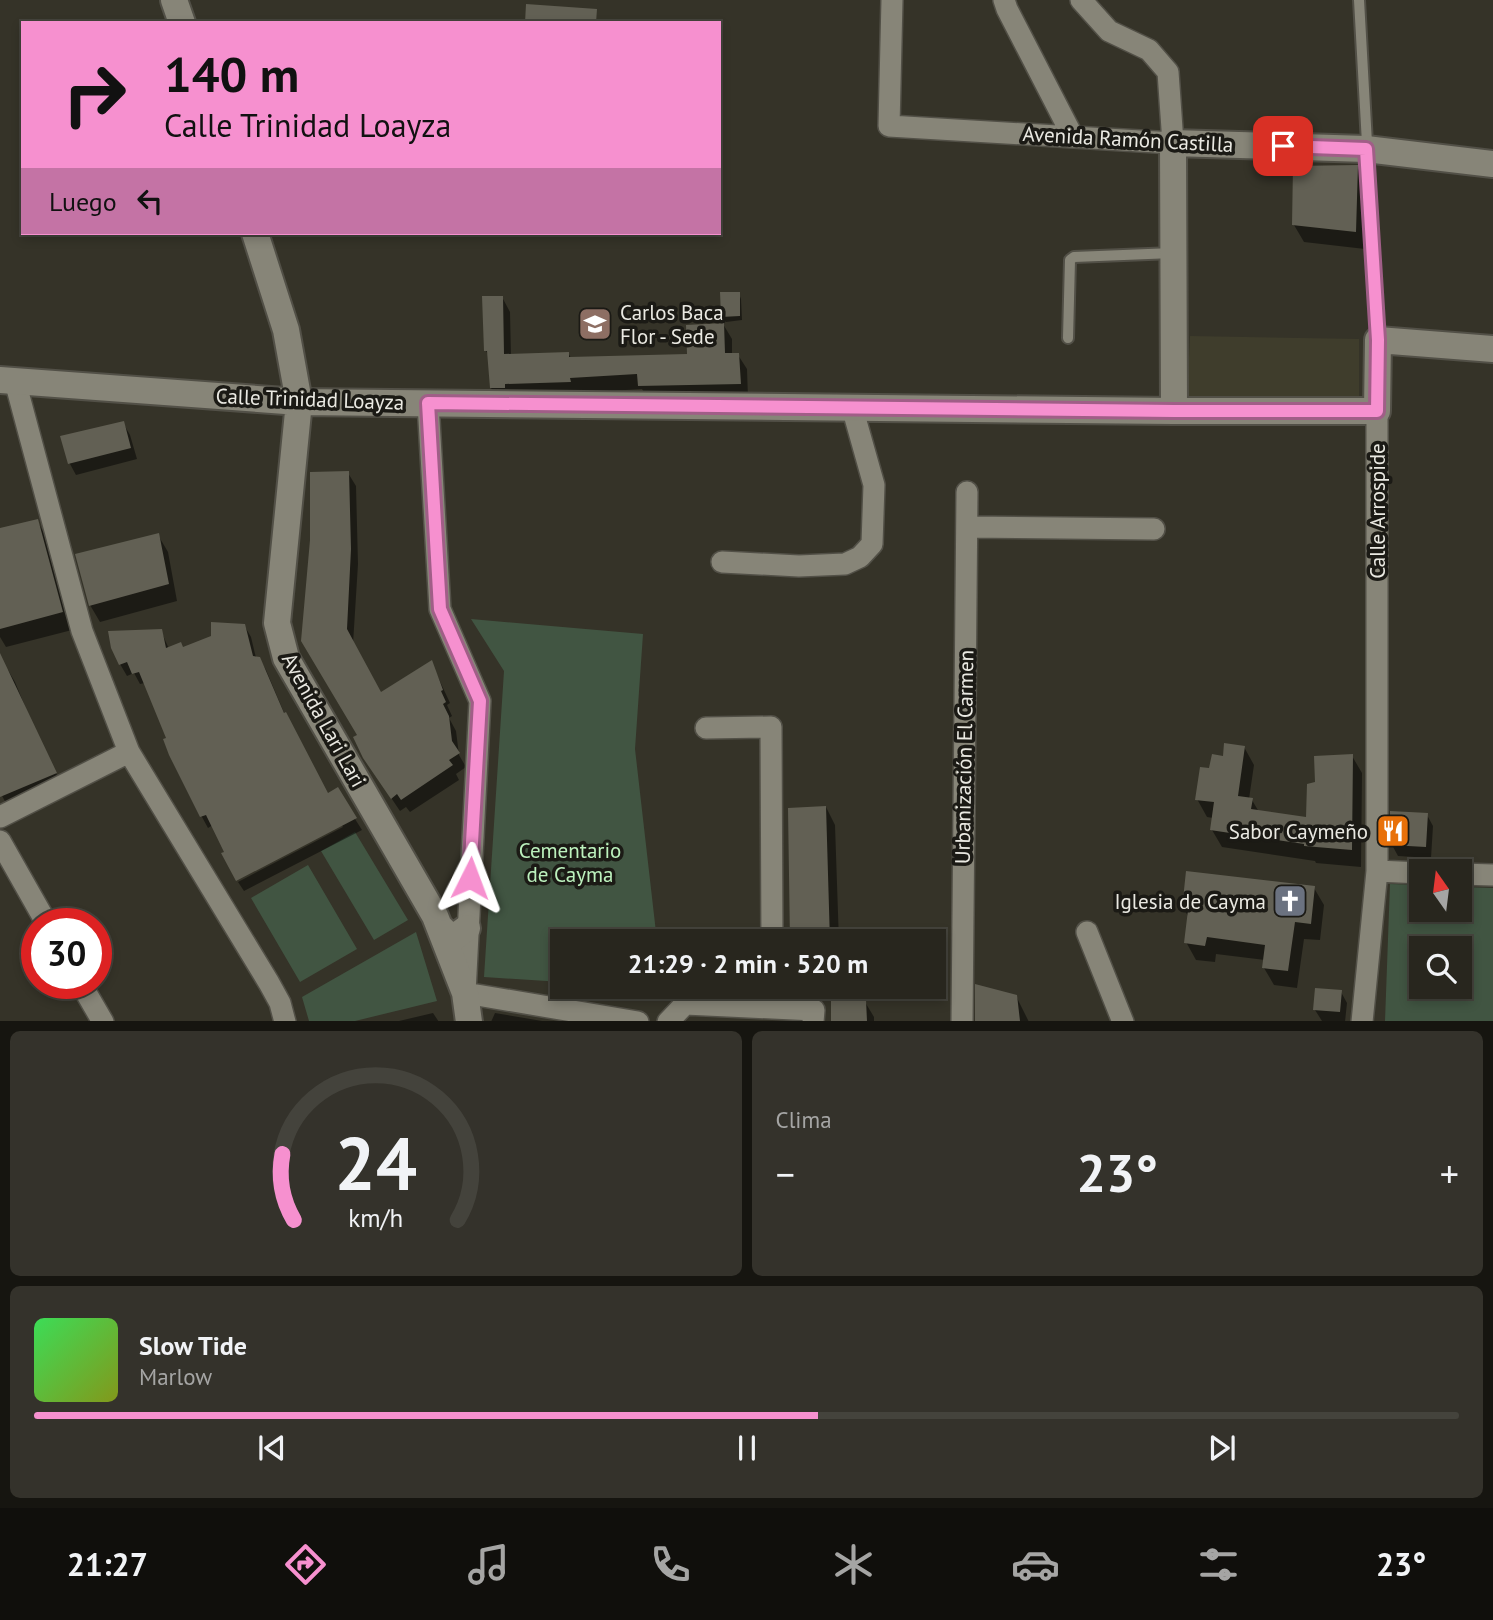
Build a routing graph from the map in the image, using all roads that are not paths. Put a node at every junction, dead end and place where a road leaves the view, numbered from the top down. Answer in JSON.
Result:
{"nodes":[{"id":1,"x":174,"y":0,"type":"edge"},
{"id":2,"x":892,"y":0,"type":"edge"},
{"id":3,"x":1004,"y":0,"type":"edge"},
{"id":4,"x":1081,"y":0,"type":"edge"},
{"id":5,"x":1359,"y":0,"type":"edge"},
{"id":6,"x":181,"y":21,"type":"edge"},
{"id":7,"x":1073,"y":137,"type":"junction"},
{"id":8,"x":1173,"y":143,"type":"junction"},
{"id":9,"x":1366,"y":149,"type":"junction"},
{"id":10,"x":1493,"y":164,"type":"edge"},
{"id":11,"x":256,"y":235,"type":"edge"},
{"id":12,"x":1173,"y":253,"type":"junction"},
{"id":13,"x":1068,"y":338,"type":"dead end"},
{"id":14,"x":1378,"y":340,"type":"junction"},
{"id":15,"x":1493,"y":349,"type":"edge"},
{"id":16,"x":7,"y":381,"type":"edge"},
{"id":17,"x":299,"y":402,"type":"junction"},
{"id":18,"x":428,"y":403,"type":"junction"},
{"id":19,"x":852,"y":407,"type":"junction"},
{"id":20,"x":1174,"y":411,"type":"junction"},
{"id":21,"x":1377,"y":411,"type":"junction"},
{"id":22,"x":967,"y":492,"type":"dead end"},
{"id":23,"x":967,"y":527,"type":"junction"},
{"id":24,"x":1154,"y":529,"type":"dead end"},
{"id":25,"x":722,"y":562,"type":"dead end"},
{"id":26,"x":706,"y":728,"type":"dead end"},
{"id":27,"x":129,"y":752,"type":"junction"},
{"id":28,"x":0,"y":817,"type":"edge"},
{"id":29,"x":0,"y":841,"type":"edge"},
{"id":30,"x":1377,"y":871,"type":"junction"},
{"id":31,"x":1409,"y":872,"type":"edge"},
{"id":32,"x":1472,"y":874,"type":"edge"},
{"id":33,"x":1493,"y":875,"type":"edge"},
{"id":34,"x":38,"y":908,"type":"edge"},
{"id":35,"x":440,"y":927,"type":"junction"},
{"id":36,"x":467,"y":928,"type":"junction"},
{"id":37,"x":772,"y":929,"type":"edge"},
{"id":38,"x":1087,"y":932,"type":"dead end"},
{"id":39,"x":465,"y":993,"type":"junction"},
{"id":40,"x":90,"y":999,"type":"edge"},
{"id":41,"x":748,"y":999,"type":"edge"},
{"id":42,"x":779,"y":999,"type":"edge"},
{"id":43,"x":103,"y":1021,"type":"edge"},
{"id":44,"x":285,"y":1021,"type":"edge"},
{"id":45,"x":469,"y":1021,"type":"edge"},
{"id":46,"x":638,"y":1021,"type":"edge"},
{"id":47,"x":668,"y":1021,"type":"edge"},
{"id":48,"x":813,"y":1021,"type":"edge"},
{"id":49,"x":962,"y":1021,"type":"edge"},
{"id":50,"x":1123,"y":1021,"type":"edge"},
{"id":51,"x":1362,"y":1021,"type":"edge"}],
"edges":[{"from":1,"to":6,"type":"street"},
{"from":2,"to":7,"type":"street","name":"Avenida Ramón Castilla"},
{"from":3,"to":7,"type":"street"},
{"from":4,"to":8,"type":"street"},
{"from":5,"to":9,"type":"lane","name":"Calle Arrospide"},
{"from":7,"to":8,"type":"street","name":"Avenida Ramón Castilla"},
{"from":8,"to":9,"type":"street","name":"Avenida Ramón Castilla"},
{"from":8,"to":12,"type":"street"},
{"from":9,"to":10,"type":"street","name":"Avenida Ramón Castilla"},
{"from":9,"to":14,"type":"lane","name":"Calle Arrospide"},
{"from":11,"to":17,"type":"street","name":"Avenida Lari Lari"},
{"from":12,"to":13,"type":"lane"},
{"from":12,"to":20,"type":"street"},
{"from":14,"to":15,"type":"street"},
{"from":14,"to":21,"type":"street","name":"Calle Arrospide"},
{"from":16,"to":17,"type":"street","name":"Calle Trinidad Loayza"},
{"from":16,"to":27,"type":"street"},
{"from":17,"to":18,"type":"street","name":"Calle Trinidad Loayza"},
{"from":17,"to":35,"type":"street","name":"Avenida Lari Lari"},
{"from":18,"to":19,"type":"street","name":"Calle Trinidad Loayza"},
{"from":18,"to":36,"type":"street"},
{"from":19,"to":20,"type":"street","name":"Calle Trinidad Loayza"},
{"from":19,"to":25,"type":"street"},
{"from":20,"to":21,"type":"street","name":"Calle Trinidad Loayza"},
{"from":21,"to":30,"type":"street","name":"Calle Arrospide"},
{"from":22,"to":23,"type":"street","name":"Urbanización El Carmen"},
{"from":23,"to":24,"type":"street"},
{"from":23,"to":49,"type":"street","name":"Urbanización El Carmen"},
{"from":26,"to":37,"type":"street"},
{"from":27,"to":28,"type":"street"},
{"from":27,"to":44,"type":"street"},
{"from":29,"to":34,"type":"street"},
{"from":30,"to":31,"type":"street"},
{"from":30,"to":51,"type":"street","name":"Calle Arrospide"},
{"from":32,"to":33,"type":"street"},
{"from":35,"to":36,"type":"street"},
{"from":35,"to":39,"type":"street","name":"Avenida Lari Lari"},
{"from":36,"to":39,"type":"street"},
{"from":38,"to":50,"type":"street"},
{"from":39,"to":45,"type":"street","name":"Avenida Lari Lari"},
{"from":39,"to":46,"type":"street"},
{"from":40,"to":43,"type":"street"},
{"from":41,"to":47,"type":"street"},
{"from":42,"to":48,"type":"street"}]}
